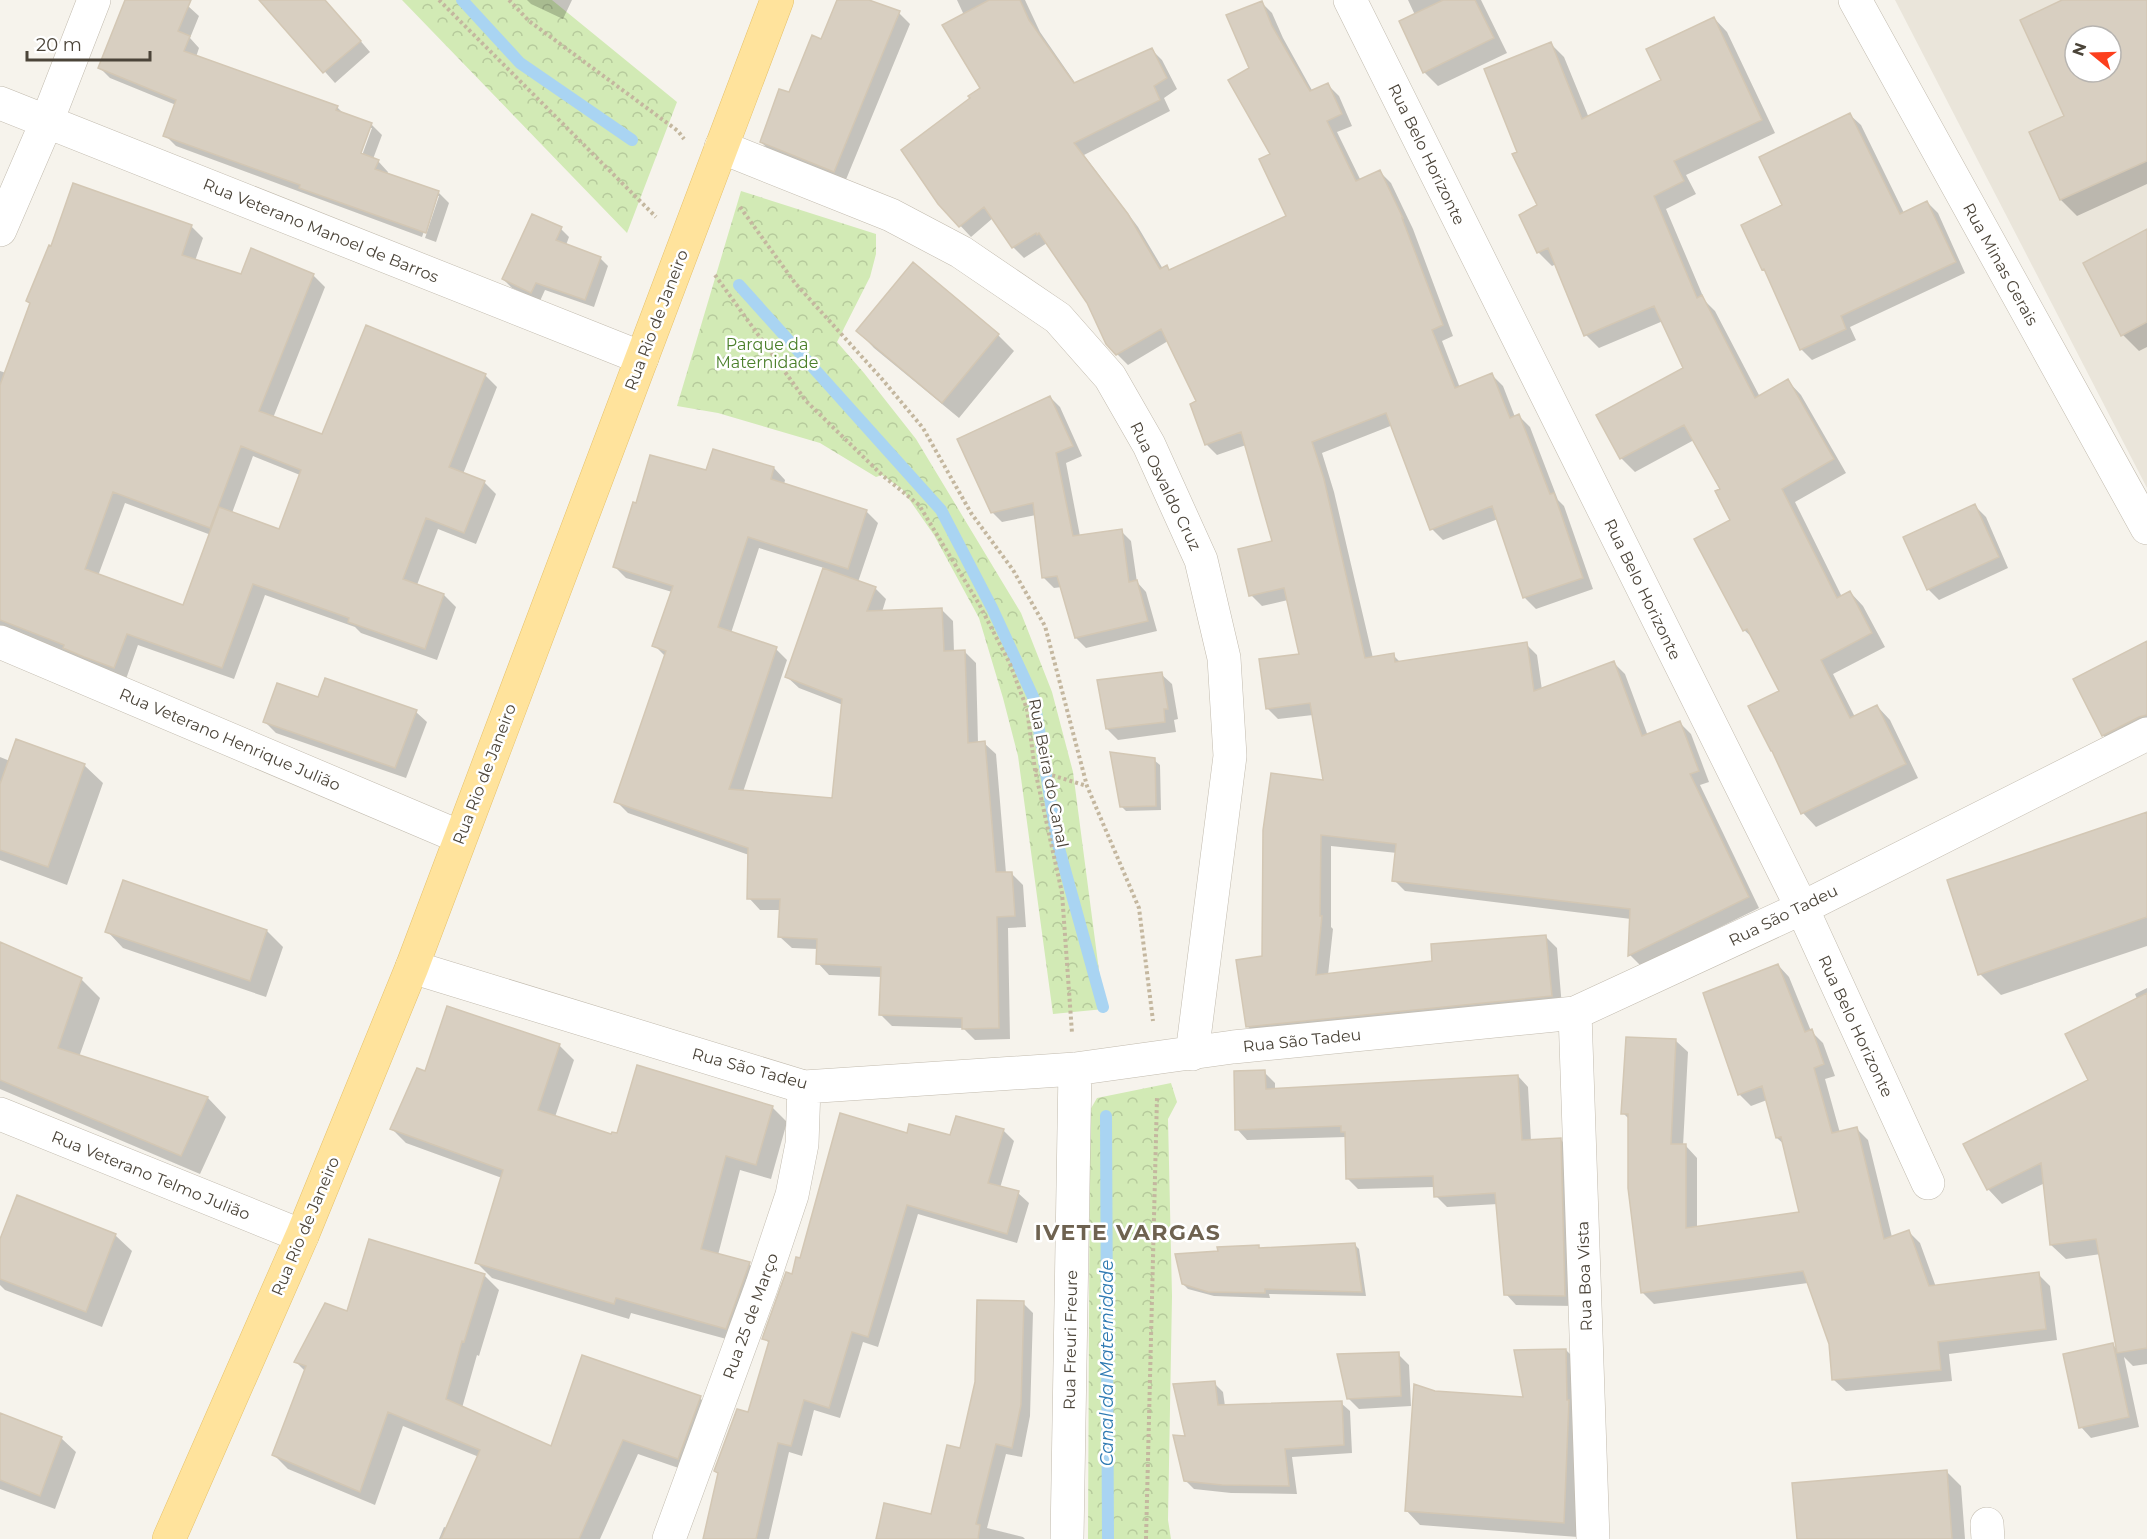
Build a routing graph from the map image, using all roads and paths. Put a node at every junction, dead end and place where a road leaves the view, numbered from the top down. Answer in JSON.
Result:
{"nodes":[{"id":1,"x":94,"y":0,"type":"edge"},
{"id":2,"x":439,"y":0,"type":"edge"},
{"id":3,"x":509,"y":0,"type":"edge"},
{"id":4,"x":777,"y":0,"type":"edge"},
{"id":5,"x":1350,"y":0,"type":"edge"},
{"id":6,"x":1856,"y":0,"type":"edge"},
{"id":7,"x":0,"y":103,"type":"edge"},
{"id":8,"x":48,"y":121,"type":"junction"},
{"id":9,"x":716,"y":161,"type":"junction"},
{"id":10,"x":0,"y":230,"type":"edge"},
{"id":11,"x":684,"y":246,"type":"junction"},
{"id":12,"x":716,"y":276,"type":"dead end"},
{"id":13,"x":642,"y":358,"type":"junction"},
{"id":14,"x":2147,"y":528,"type":"edge"},
{"id":15,"x":0,"y":642,"type":"edge"},
{"id":16,"x":2147,"y":734,"type":"edge"},
{"id":17,"x":1035,"y":770,"type":"junction"},
{"id":18,"x":1087,"y":786,"type":"junction"},
{"id":19,"x":460,"y":837,"type":"junction"},
{"id":20,"x":1802,"y":908,"type":"junction"},
{"id":21,"x":412,"y":967,"type":"junction"},
{"id":22,"x":1575,"y":1013,"type":"junction"},
{"id":23,"x":1192,"y":1054,"type":"junction"},
{"id":24,"x":1153,"y":1058,"type":"junction"},
{"id":25,"x":1084,"y":1068,"type":"junction"},
{"id":26,"x":804,"y":1087,"type":"junction"},
{"id":27,"x":0,"y":1114,"type":"edge"},
{"id":28,"x":1928,"y":1183,"type":"dead end"},
{"id":29,"x":302,"y":1236,"type":"junction"},
{"id":30,"x":169,"y":1539,"type":"edge"},
{"id":31,"x":669,"y":1539,"type":"edge"},
{"id":32,"x":1067,"y":1539,"type":"edge"},
{"id":33,"x":1146,"y":1539,"type":"edge"},
{"id":34,"x":1593,"y":1539,"type":"edge"}],
"edges":[{"from":1,"to":8,"type":"street"},
{"from":2,"to":11,"type":"path"},
{"from":3,"to":9,"type":"path"},
{"from":4,"to":9,"type":"main road","name":"Rua Rio de Janeiro"},
{"from":5,"to":20,"type":"street","name":"Rua Belo Horizonte"},
{"from":6,"to":14,"type":"street","name":"Rua Minas Gerais"},
{"from":7,"to":8,"type":"street","name":"Rua Veterano Manoel de Barros"},
{"from":8,"to":10,"type":"street"},
{"from":8,"to":13,"type":"street","name":"Rua Veterano Manoel de Barros"},
{"from":9,"to":11,"type":"main road","name":"Rua Rio de Janeiro"},
{"from":9,"to":18,"type":"path"},
{"from":9,"to":23,"type":"street","name":"Rua Osvaldo Cruz"},
{"from":11,"to":13,"type":"main road","name":"Rua Rio de Janeiro"},
{"from":12,"to":17,"type":"path","name":"Rua Beira do Canal"},
{"from":13,"to":19,"type":"main road","name":"Rua Rio de Janeiro"},
{"from":15,"to":19,"type":"street","name":"Rua Veterano Henrique Julião"},
{"from":16,"to":20,"type":"street","name":"Rua São Tadeu"},
{"from":17,"to":18,"type":"path"},
{"from":17,"to":25,"type":"path","name":"Rua Beira do Canal"},
{"from":18,"to":24,"type":"path"},
{"from":19,"to":21,"type":"main road","name":"Rua Rio de Janeiro"},
{"from":20,"to":22,"type":"street","name":"Rua São Tadeu"},
{"from":20,"to":28,"type":"street","name":"Rua Belo Horizonte"},
{"from":21,"to":26,"type":"street","name":"Rua São Tadeu"},
{"from":21,"to":29,"type":"main road","name":"Rua Rio de Janeiro"},
{"from":22,"to":23,"type":"street","name":"Rua São Tadeu"},
{"from":22,"to":34,"type":"street","name":"Rua Boa Vista"},
{"from":23,"to":24,"type":"street","name":"Rua São Tadeu"},
{"from":24,"to":25,"type":"street","name":"Rua São Tadeu"},
{"from":24,"to":33,"type":"path"},
{"from":25,"to":26,"type":"street","name":"Rua São Tadeu"},
{"from":25,"to":32,"type":"street","name":"Rua Freuri Freure"},
{"from":26,"to":31,"type":"street","name":"Rua 25 de Março"},
{"from":27,"to":29,"type":"street","name":"Rua Veterano Telmo Julião"},
{"from":29,"to":30,"type":"main road","name":"Rua Rio de Janeiro"}]}
